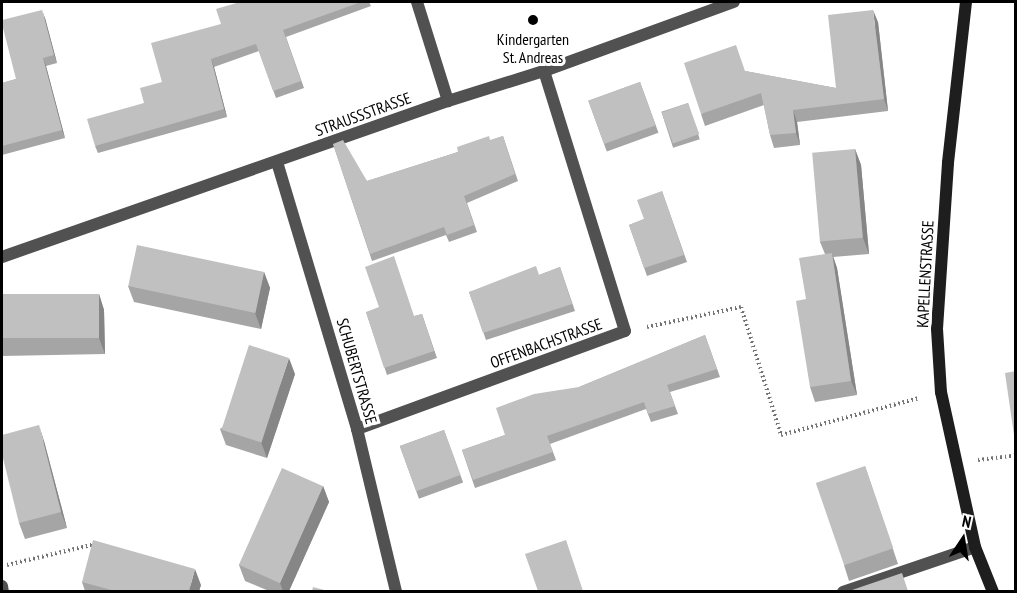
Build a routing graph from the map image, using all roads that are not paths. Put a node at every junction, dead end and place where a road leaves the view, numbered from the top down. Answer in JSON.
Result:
{"nodes":[{"id":1,"x":417,"y":2,"type":"edge"},
{"id":2,"x":734,"y":2,"type":"edge"},
{"id":3,"x":966,"y":2,"type":"edge"},
{"id":4,"x":544,"y":71,"type":"junction"},
{"id":5,"x":448,"y":101,"type":"junction"},
{"id":6,"x":276,"y":162,"type":"junction"},
{"id":7,"x":2,"y":257,"type":"edge"},
{"id":8,"x":357,"y":429,"type":"junction"},
{"id":9,"x":975,"y":547,"type":"junction"},
{"id":10,"x":2,"y":586,"type":"edge"},
{"id":11,"x":3,"y":591,"type":"edge"},
{"id":12,"x":396,"y":591,"type":"edge"},
{"id":13,"x":843,"y":591,"type":"edge"},
{"id":14,"x":993,"y":591,"type":"edge"}],
"edges":[{"from":1,"to":5,"type":"street"},
{"from":2,"to":4,"type":"street","name":"STRAUSSSTRASSE"},
{"from":3,"to":9,"type":"main road","name":"KAPELLENSTRASSE"},
{"from":4,"to":5,"type":"street","name":"STRAUSSSTRASSE"},
{"from":4,"to":8,"type":"street","name":"OFFENBACHSTRASSE"},
{"from":5,"to":6,"type":"street","name":"STRAUSSSTRASSE"},
{"from":6,"to":7,"type":"street","name":"STRAUSSSTRASSE"},
{"from":6,"to":8,"type":"street","name":"SCHUBERTSTRASSE"},
{"from":8,"to":12,"type":"street","name":"SCHUBERTSTRASSE"},
{"from":9,"to":13,"type":"street"},
{"from":9,"to":14,"type":"main road","name":"KAPELLENSTRASSE"},
{"from":10,"to":11,"type":"street"}]}
